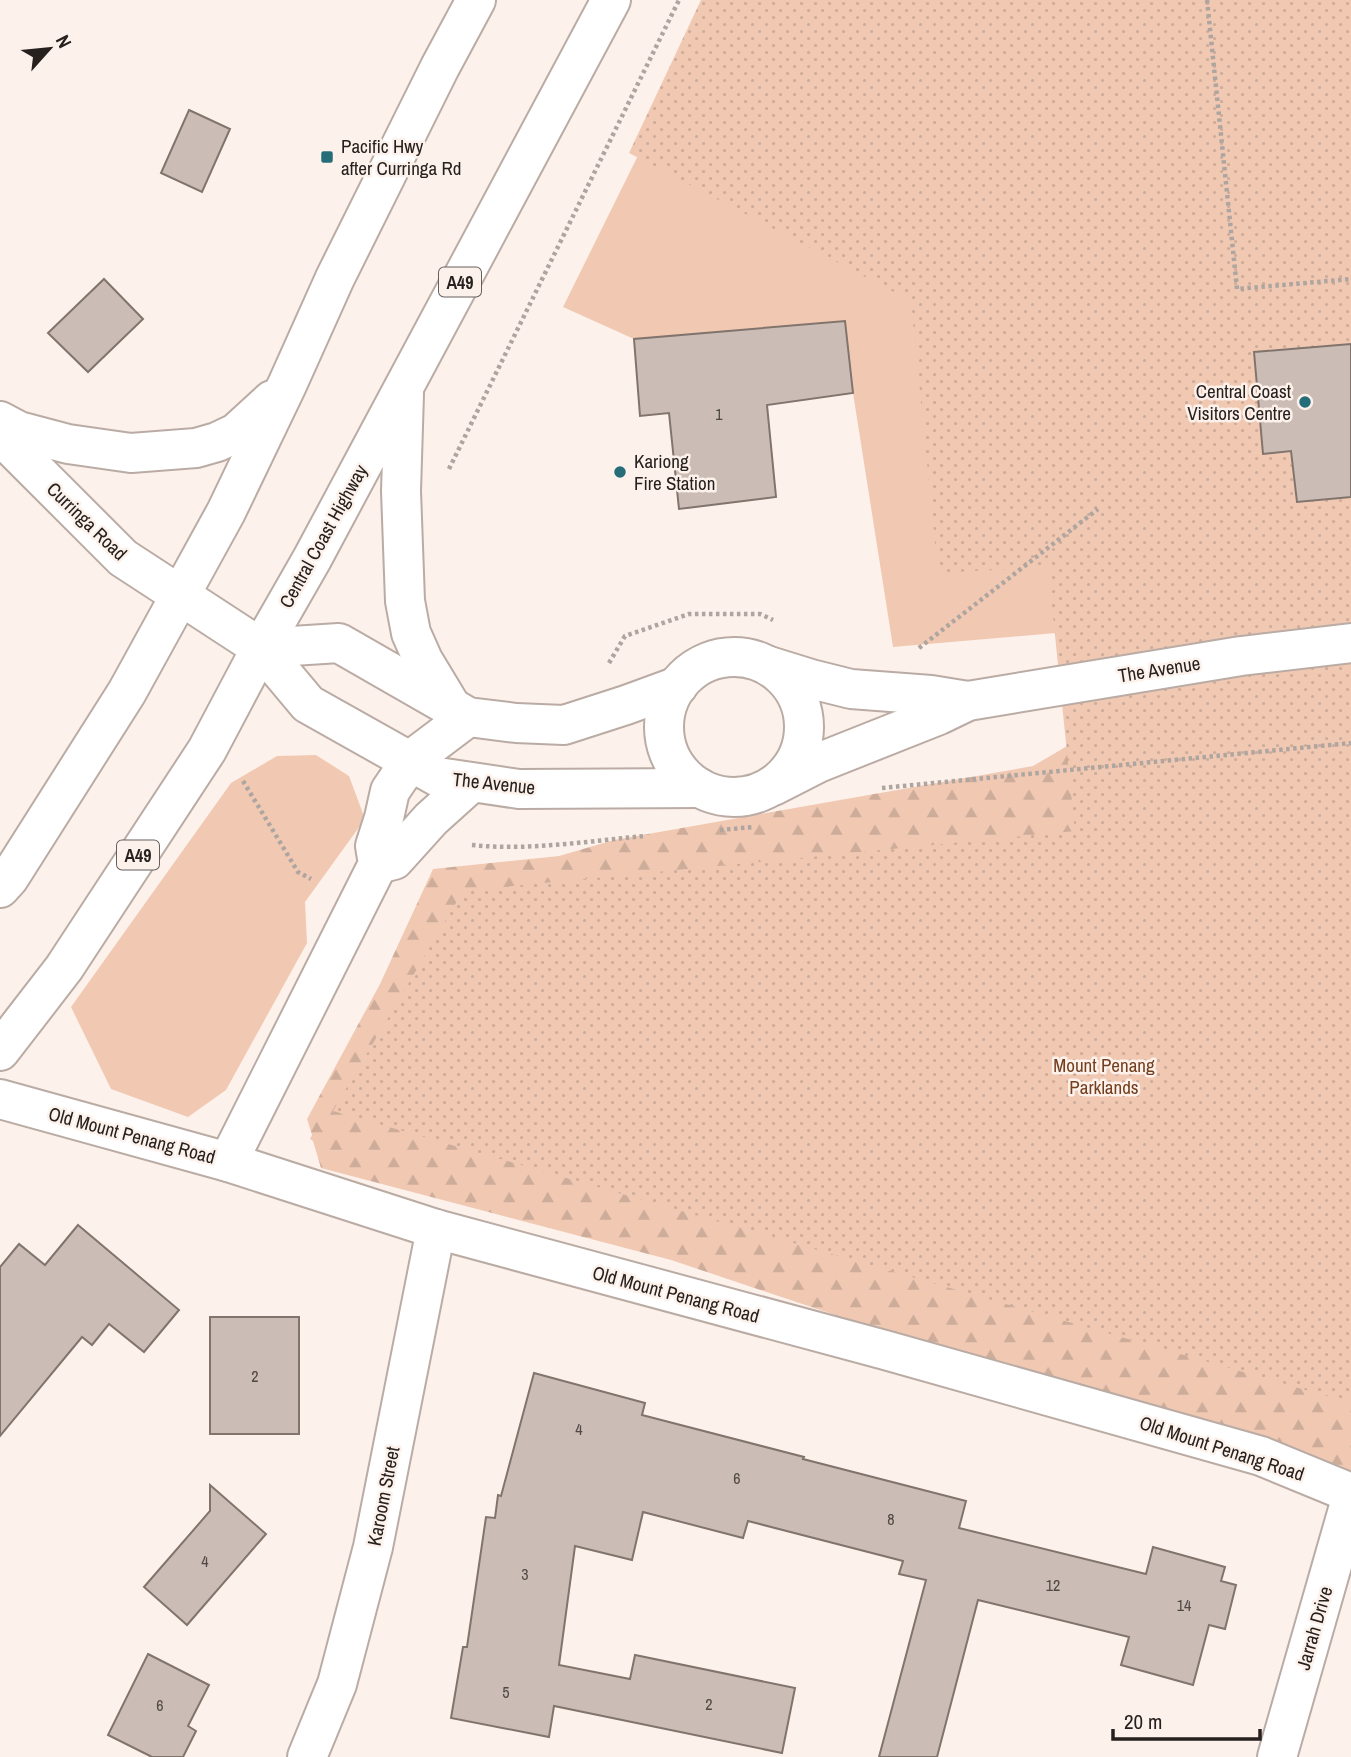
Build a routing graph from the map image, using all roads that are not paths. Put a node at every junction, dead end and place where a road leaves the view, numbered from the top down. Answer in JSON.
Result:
{"nodes":[{"id":1,"x":476,"y":0,"type":"edge"},
{"id":2,"x":611,"y":0,"type":"edge"},
{"id":3,"x":405,"y":384,"type":"junction"},
{"id":4,"x":287,"y":385,"type":"junction"},
{"id":5,"x":0,"y":421,"type":"edge"},
{"id":6,"x":0,"y":435,"type":"edge"},
{"id":7,"x":181,"y":596,"type":"junction"},
{"id":8,"x":1351,"y":643,"type":"edge"},
{"id":9,"x":261,"y":648,"type":"junction"},
{"id":10,"x":769,"y":666,"type":"junction"},
{"id":11,"x":678,"y":686,"type":"junction"},
{"id":12,"x":968,"y":701,"type":"junction"},
{"id":13,"x":308,"y":704,"type":"joint"},
{"id":14,"x":460,"y":713,"type":"junction"},
{"id":15,"x":411,"y":760,"type":"junction"},
{"id":16,"x":471,"y":783,"type":"junction"},
{"id":17,"x":773,"y":786,"type":"junction"},
{"id":18,"x":699,"y":788,"type":"junction"},
{"id":19,"x":378,"y":864,"type":"junction"},
{"id":20,"x":0,"y":888,"type":"edge"},
{"id":21,"x":0,"y":1051,"type":"edge"},
{"id":22,"x":0,"y":1099,"type":"edge"},
{"id":23,"x":228,"y":1162,"type":"junction"},
{"id":24,"x":436,"y":1228,"type":"junction"},
{"id":25,"x":1351,"y":1493,"type":"edge"},
{"id":26,"x":1351,"y":1499,"type":"edge"},
{"id":27,"x":307,"y":1757,"type":"edge"},
{"id":28,"x":1277,"y":1757,"type":"edge"}],
"edges":[{"from":1,"to":4,"type":"main road"},
{"from":2,"to":3,"type":"main road","name":"Central Coast Highway","number":"A49"},
{"from":3,"to":9,"type":"main road","name":"Central Coast Highway","number":"A49"},
{"from":3,"to":14,"type":"main road"},
{"from":4,"to":5,"type":"main road"},
{"from":4,"to":7,"type":"main road"},
{"from":6,"to":7,"type":"main road","name":"Curringa Road"},
{"from":7,"to":9,"type":"main road","name":"Curringa Road"},
{"from":7,"to":20,"type":"main road"},
{"from":8,"to":12,"type":"main road","name":"The Avenue"},
{"from":9,"to":13,"type":"main road","name":"Curringa Road"},
{"from":9,"to":14,"type":"main road"},
{"from":9,"to":21,"type":"main road","name":"Central Coast Highway","number":"A49"},
{"from":10,"to":11,"type":"main road"},
{"from":10,"to":12,"type":"main road","name":"The Avenue"},
{"from":10,"to":17,"type":"main road"},
{"from":11,"to":14,"type":"main road"},
{"from":11,"to":18,"type":"main road"},
{"from":12,"to":17,"type":"main road","name":"The Avenue"},
{"from":13,"to":15,"type":"main road","name":"The Avenue"},
{"from":14,"to":15,"type":"main road"},
{"from":15,"to":16,"type":"main road","name":"The Avenue"},
{"from":15,"to":19,"type":"main road"},
{"from":16,"to":18,"type":"main road","name":"The Avenue"},
{"from":16,"to":19,"type":"main road"},
{"from":17,"to":18,"type":"main road"},
{"from":19,"to":23,"type":"main road"},
{"from":22,"to":23,"type":"main road","name":"Old Mount Penang Road"},
{"from":23,"to":24,"type":"main road","name":"Old Mount Penang Road"},
{"from":24,"to":25,"type":"main road","name":"Old Mount Penang Road"},
{"from":24,"to":27,"type":"main road","name":"Karoom Street"},
{"from":26,"to":28,"type":"main road","name":"Jarrah Drive"}]}
